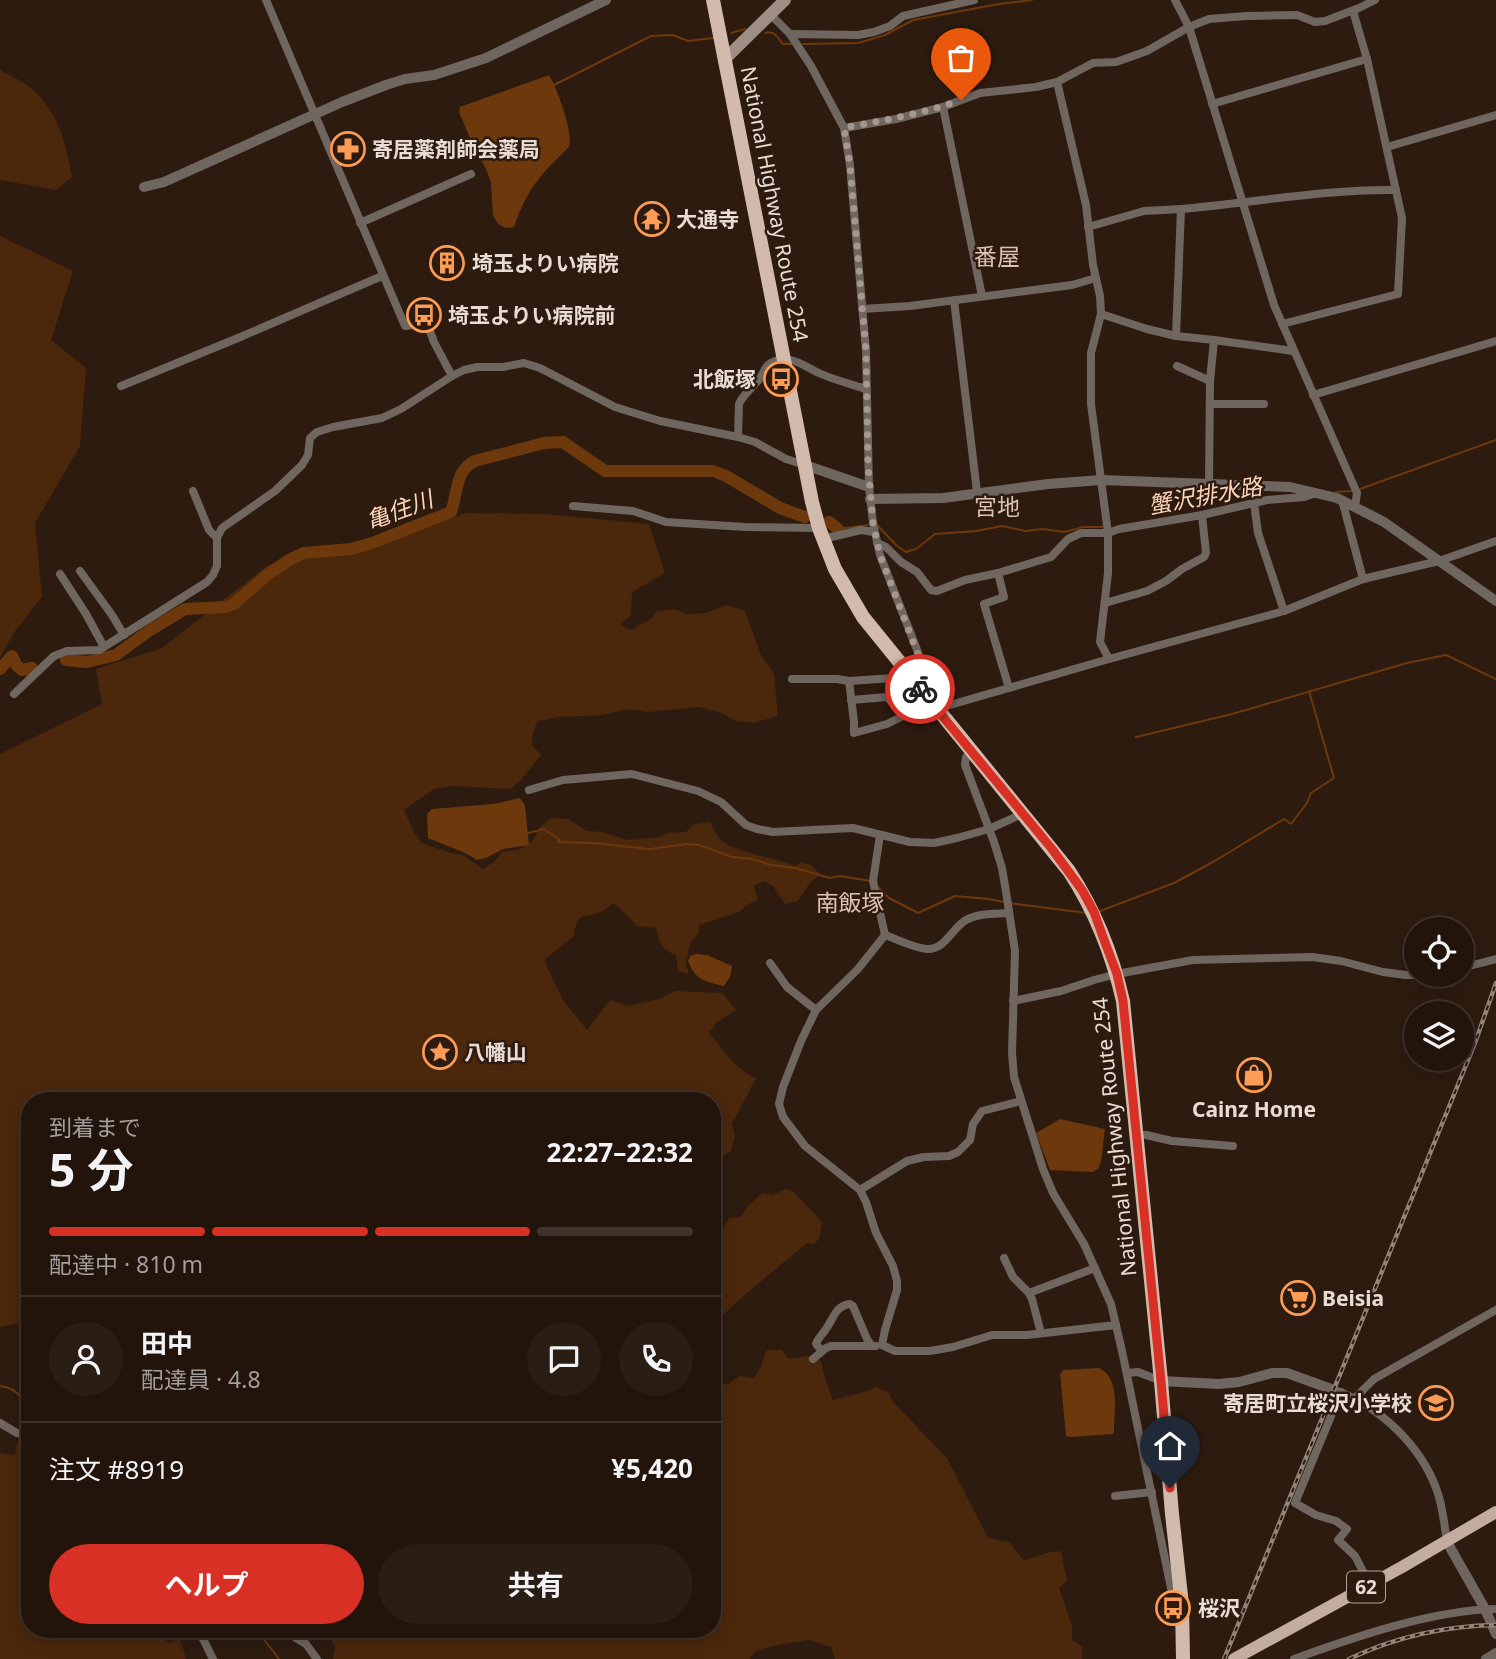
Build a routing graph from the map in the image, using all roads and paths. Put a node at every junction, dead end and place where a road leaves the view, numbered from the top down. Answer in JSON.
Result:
{"nodes":[{"id":1,"x":266,"y":0,"type":"edge"},
{"id":2,"x":606,"y":0,"type":"edge"},
{"id":3,"x":713,"y":0,"type":"edge"},
{"id":4,"x":785,"y":0,"type":"edge"},
{"id":5,"x":974,"y":0,"type":"edge"},
{"id":6,"x":1175,"y":0,"type":"edge"},
{"id":7,"x":1375,"y":0,"type":"edge"},
{"id":8,"x":1353,"y":11,"type":"junction"},
{"id":9,"x":770,"y":15,"type":"junction"},
{"id":10,"x":1189,"y":27,"type":"junction"},
{"id":11,"x":790,"y":34,"type":"junction"},
{"id":12,"x":1367,"y":59,"type":"junction"},
{"id":13,"x":724,"y":60,"type":"junction"},
{"id":14,"x":1057,"y":82,"type":"junction"},
{"id":15,"x":1212,"y":104,"type":"junction"},
{"id":16,"x":943,"y":107,"type":"junction"},
{"id":17,"x":315,"y":114,"type":"junction"},
{"id":18,"x":1496,"y":115,"type":"edge"},
{"id":19,"x":844,"y":128,"type":"junction"},
{"id":20,"x":1387,"y":147,"type":"junction"},
{"id":21,"x":471,"y":174,"type":"dead end"},
{"id":22,"x":144,"y":187,"type":"dead end"},
{"id":23,"x":1396,"y":190,"type":"junction"},
{"id":24,"x":1243,"y":203,"type":"junction"},
{"id":25,"x":1181,"y":209,"type":"junction"},
{"id":26,"x":360,"y":223,"type":"junction"},
{"id":27,"x":1088,"y":227,"type":"junction"},
{"id":28,"x":383,"y":276,"type":"junction"},
{"id":29,"x":1096,"y":278,"type":"junction"},
{"id":30,"x":982,"y":296,"type":"junction"},
{"id":31,"x":954,"y":300,"type":"junction"},
{"id":32,"x":862,"y":309,"type":"junction"},
{"id":33,"x":1101,"y":314,"type":"junction"},
{"id":34,"x":1282,"y":324,"type":"junction"},
{"id":35,"x":1176,"y":336,"type":"junction"},
{"id":36,"x":1214,"y":340,"type":"junction"},
{"id":37,"x":1496,"y":341,"type":"edge"},
{"id":38,"x":1293,"y":351,"type":"junction"},
{"id":39,"x":785,"y":360,"type":"junction"},
{"id":40,"x":1177,"y":366,"type":"dead end"},
{"id":41,"x":452,"y":376,"type":"junction"},
{"id":42,"x":1210,"y":381,"type":"junction"},
{"id":43,"x":121,"y":386,"type":"dead end"},
{"id":44,"x":866,"y":389,"type":"junction"},
{"id":45,"x":1313,"y":395,"type":"junction"},
{"id":46,"x":1210,"y":404,"type":"junction"},
{"id":47,"x":1264,"y":404,"type":"dead end"},
{"id":48,"x":738,"y":437,"type":"junction"},
{"id":49,"x":805,"y":466,"type":"junction"},
{"id":50,"x":1101,"y":480,"type":"junction"},
{"id":51,"x":1209,"y":484,"type":"junction"},
{"id":52,"x":193,"y":491,"type":"dead end"},
{"id":53,"x":977,"y":492,"type":"junction"},
{"id":54,"x":1319,"y":492,"type":"junction"},
{"id":55,"x":869,"y":493,"type":"junction"},
{"id":56,"x":1342,"y":500,"type":"junction"},
{"id":57,"x":1254,"y":503,"type":"junction"},
{"id":58,"x":573,"y":506,"type":"dead end"},
{"id":59,"x":1355,"y":507,"type":"junction"},
{"id":60,"x":1202,"y":515,"type":"junction"},
{"id":61,"x":874,"y":532,"type":"junction"},
{"id":62,"x":821,"y":533,"type":"junction"},
{"id":63,"x":1108,"y":533,"type":"junction"},
{"id":64,"x":217,"y":538,"type":"junction"},
{"id":65,"x":1496,"y":541,"type":"edge"},
{"id":66,"x":877,"y":543,"type":"junction"},
{"id":67,"x":1439,"y":561,"type":"junction"},
{"id":68,"x":80,"y":571,"type":"dead end"},
{"id":69,"x":998,"y":573,"type":"junction"},
{"id":70,"x":60,"y":575,"type":"dead end"},
{"id":71,"x":1363,"y":579,"type":"junction"},
{"id":72,"x":1496,"y":601,"type":"edge"},
{"id":73,"x":1105,"y":603,"type":"junction"},
{"id":74,"x":1284,"y":611,"type":"junction"},
{"id":75,"x":124,"y":635,"type":"junction"},
{"id":76,"x":104,"y":647,"type":"junction"},
{"id":77,"x":1109,"y":659,"type":"junction"},
{"id":78,"x":792,"y":679,"type":"dead end"},
{"id":79,"x":849,"y":681,"type":"junction"},
{"id":80,"x":918,"y":686,"type":"junction"},
{"id":81,"x":1009,"y":688,"type":"junction"},
{"id":82,"x":14,"y":694,"type":"dead end"},
{"id":83,"x":851,"y":700,"type":"junction"},
{"id":84,"x":929,"y":708,"type":"junction"},
{"id":85,"x":904,"y":716,"type":"junction"},
{"id":86,"x":971,"y":752,"type":"junction"},
{"id":87,"x":529,"y":790,"type":"dead end"},
{"id":88,"x":1022,"y":814,"type":"junction"},
{"id":89,"x":989,"y":829,"type":"junction"},
{"id":90,"x":880,"y":835,"type":"junction"},
{"id":91,"x":1009,"y":913,"type":"junction"},
{"id":92,"x":885,"y":935,"type":"junction"},
{"id":93,"x":1496,"y":959,"type":"edge"},
{"id":94,"x":770,"y":964,"type":"dead end"},
{"id":95,"x":1474,"y":965,"type":"edge"},
{"id":96,"x":1117,"y":974,"type":"junction"},
{"id":97,"x":1404,"y":975,"type":"edge"},
{"id":98,"x":1013,"y":1000,"type":"junction"},
{"id":99,"x":817,"y":1010,"type":"junction"},
{"id":100,"x":1021,"y":1101,"type":"junction"},
{"id":101,"x":1136,"y":1135,"type":"junction"},
{"id":102,"x":1233,"y":1146,"type":"dead end"},
{"id":103,"x":860,"y":1190,"type":"junction"},
{"id":104,"x":1004,"y":1258,"type":"dead end"},
{"id":105,"x":1096,"y":1268,"type":"junction"},
{"id":106,"x":1029,"y":1293,"type":"junction"},
{"id":107,"x":1496,"y":1310,"type":"edge"},
{"id":108,"x":1116,"y":1325,"type":"junction"},
{"id":109,"x":1041,"y":1333,"type":"junction"},
{"id":110,"x":882,"y":1345,"type":"junction"},
{"id":111,"x":872,"y":1346,"type":"junction"},
{"id":112,"x":822,"y":1351,"type":"junction"},
{"id":113,"x":813,"y":1359,"type":"dead end"},
{"id":114,"x":1127,"y":1373,"type":"junction"},
{"id":115,"x":1161,"y":1381,"type":"junction"},
{"id":116,"x":1337,"y":1391,"type":"junction"},
{"id":117,"x":1355,"y":1398,"type":"junction"},
{"id":118,"x":0,"y":1423,"type":"edge"},
{"id":119,"x":21,"y":1434,"type":"edge"},
{"id":120,"x":1152,"y":1492,"type":"junction"},
{"id":121,"x":1115,"y":1496,"type":"dead end"},
{"id":122,"x":1496,"y":1512,"type":"edge"},
{"id":123,"x":1447,"y":1542,"type":"junction"},
{"id":124,"x":1370,"y":1585,"type":"junction"},
{"id":125,"x":1182,"y":1605,"type":"junction"},
{"id":126,"x":1490,"y":1609,"type":"edge"},
{"id":127,"x":1496,"y":1634,"type":"edge"},
{"id":128,"x":203,"y":1638,"type":"edge"},
{"id":129,"x":296,"y":1638,"type":"edge"},
{"id":130,"x":1496,"y":1653,"type":"edge"},
{"id":131,"x":213,"y":1659,"type":"edge"},
{"id":132,"x":317,"y":1659,"type":"edge"},
{"id":133,"x":1183,"y":1659,"type":"edge"},
{"id":134,"x":1234,"y":1659,"type":"edge"},
{"id":135,"x":1294,"y":1659,"type":"edge"},
{"id":136,"x":1486,"y":1659,"type":"edge"}],
"edges":[{"from":1,"to":17,"type":"street"},
{"from":2,"to":17,"type":"street"},
{"from":3,"to":13,"type":"highway","name":"National Highway Route 254"},
{"from":4,"to":9,"type":"main road"},
{"from":5,"to":11,"type":"street"},
{"from":6,"to":10,"type":"street"},
{"from":7,"to":8,"type":"street"},
{"from":8,"to":10,"type":"street"},
{"from":8,"to":12,"type":"street"},
{"from":9,"to":11,"type":"street"},
{"from":9,"to":13,"type":"main road"},
{"from":10,"to":14,"type":"street"},
{"from":10,"to":15,"type":"street"},
{"from":11,"to":19,"type":"street"},
{"from":12,"to":15,"type":"street"},
{"from":12,"to":20,"type":"street"},
{"from":13,"to":39,"type":"highway","name":"National Highway Route 254"},
{"from":14,"to":16,"type":"street"},
{"from":14,"to":27,"type":"street"},
{"from":15,"to":24,"type":"street"},
{"from":16,"to":19,"type":"street"},
{"from":16,"to":30,"type":"street"},
{"from":17,"to":22,"type":"street"},
{"from":17,"to":26,"type":"street"},
{"from":18,"to":20,"type":"street"},
{"from":19,"to":32,"type":"street"},
{"from":20,"to":23,"type":"street"},
{"from":21,"to":26,"type":"street"},
{"from":23,"to":24,"type":"street"},
{"from":23,"to":34,"type":"street"},
{"from":24,"to":25,"type":"street"},
{"from":24,"to":34,"type":"street"},
{"from":25,"to":27,"type":"street"},
{"from":25,"to":35,"type":"street"},
{"from":26,"to":28,"type":"street"},
{"from":27,"to":29,"type":"street"},
{"from":28,"to":41,"type":"street"},
{"from":28,"to":43,"type":"street"},
{"from":29,"to":30,"type":"street"},
{"from":29,"to":33,"type":"street"},
{"from":30,"to":31,"type":"street"},
{"from":31,"to":32,"type":"street"},
{"from":31,"to":53,"type":"street"},
{"from":32,"to":44,"type":"street"},
{"from":33,"to":35,"type":"street"},
{"from":33,"to":50,"type":"street"},
{"from":34,"to":38,"type":"street"},
{"from":35,"to":36,"type":"street"},
{"from":36,"to":38,"type":"street"},
{"from":36,"to":42,"type":"street"},
{"from":37,"to":45,"type":"street"},
{"from":38,"to":45,"type":"street"},
{"from":39,"to":44,"type":"street"},
{"from":39,"to":48,"type":"street"},
{"from":39,"to":49,"type":"highway","name":"National Highway Route 254"},
{"from":40,"to":42,"type":"street"},
{"from":41,"to":48,"type":"street"},
{"from":41,"to":64,"type":"street"},
{"from":42,"to":46,"type":"street"},
{"from":44,"to":55,"type":"street"},
{"from":45,"to":59,"type":"street"},
{"from":46,"to":47,"type":"street"},
{"from":46,"to":51,"type":"street"},
{"from":48,"to":49,"type":"street"},
{"from":49,"to":55,"type":"street"},
{"from":49,"to":62,"type":"highway","name":"National Highway Route 254"},
{"from":50,"to":51,"type":"street"},
{"from":50,"to":53,"type":"street"},
{"from":50,"to":63,"type":"street"},
{"from":51,"to":54,"type":"street"},
{"from":52,"to":64,"type":"street"},
{"from":53,"to":55,"type":"street"},
{"from":54,"to":56,"type":"street"},
{"from":54,"to":57,"type":"street"},
{"from":55,"to":61,"type":"street"},
{"from":56,"to":59,"type":"street"},
{"from":56,"to":71,"type":"street"},
{"from":57,"to":60,"type":"street"},
{"from":57,"to":74,"type":"street"},
{"from":58,"to":62,"type":"street"},
{"from":59,"to":67,"type":"street"},
{"from":60,"to":63,"type":"street"},
{"from":60,"to":73,"type":"street"},
{"from":61,"to":62,"type":"street"},
{"from":61,"to":66,"type":"street"},
{"from":62,"to":80,"type":"highway","name":"National Highway Route 254"},
{"from":63,"to":69,"type":"street"},
{"from":63,"to":73,"type":"street"},
{"from":64,"to":75,"type":"street"},
{"from":65,"to":67,"type":"street"},
{"from":66,"to":69,"type":"street"},
{"from":66,"to":80,"type":"street"},
{"from":67,"to":71,"type":"street"},
{"from":67,"to":72,"type":"street"},
{"from":68,"to":75,"type":"street"},
{"from":69,"to":81,"type":"street"},
{"from":70,"to":76,"type":"street"},
{"from":71,"to":74,"type":"street"},
{"from":73,"to":77,"type":"street"},
{"from":74,"to":77,"type":"street"},
{"from":75,"to":76,"type":"street"},
{"from":76,"to":82,"type":"street"},
{"from":77,"to":81,"type":"street"},
{"from":78,"to":79,"type":"street"},
{"from":79,"to":83,"type":"street"},
{"from":79,"to":84,"type":"street"},
{"from":80,"to":84,"type":"highway","name":"National Highway Route 254"},
{"from":81,"to":84,"type":"street"},
{"from":83,"to":85,"type":"street"},
{"from":83,"to":85,"type":"street"},
{"from":84,"to":85,"type":"street"},
{"from":84,"to":86,"type":"highway","name":"National Highway Route 254"},
{"from":86,"to":88,"type":"highway","name":"National Highway Route 254"},
{"from":86,"to":89,"type":"street"},
{"from":87,"to":90,"type":"street"},
{"from":88,"to":89,"type":"street"},
{"from":88,"to":96,"type":"highway","name":"National Highway Route 254"},
{"from":89,"to":90,"type":"street"},
{"from":89,"to":91,"type":"street"},
{"from":90,"to":92,"type":"street"},
{"from":91,"to":92,"type":"street"},
{"from":91,"to":98,"type":"street"},
{"from":92,"to":99,"type":"street"},
{"from":93,"to":95,"type":"street"},
{"from":94,"to":99,"type":"street"},
{"from":96,"to":97,"type":"street"},
{"from":96,"to":98,"type":"street"},
{"from":96,"to":101,"type":"highway","name":"National Highway Route 254"},
{"from":98,"to":100,"type":"street"},
{"from":99,"to":103,"type":"street"},
{"from":100,"to":103,"type":"street"},
{"from":100,"to":105,"type":"street"},
{"from":101,"to":102,"type":"street"},
{"from":101,"to":115,"type":"highway","name":"National Highway Route 254"},
{"from":103,"to":110,"type":"street"},
{"from":104,"to":106,"type":"street"},
{"from":105,"to":106,"type":"street"},
{"from":105,"to":108,"type":"street"},
{"from":106,"to":109,"type":"street"},
{"from":107,"to":117,"type":"street"},
{"from":108,"to":109,"type":"street"},
{"from":108,"to":114,"type":"street"},
{"from":109,"to":110,"type":"street"},
{"from":110,"to":111,"type":"street"},
{"from":111,"to":112,"type":"street"},
{"from":111,"to":112,"type":"street"},
{"from":112,"to":113,"type":"street"},
{"from":114,"to":115,"type":"street"},
{"from":114,"to":120,"type":"street"},
{"from":115,"to":116,"type":"street"},
{"from":115,"to":125,"type":"highway","name":"National Highway Route 254"},
{"from":116,"to":117,"type":"street"},
{"from":116,"to":124,"type":"street"},
{"from":117,"to":123,"type":"street"},
{"from":118,"to":119,"type":"street"},
{"from":120,"to":121,"type":"street"},
{"from":120,"to":125,"type":"street"},
{"from":122,"to":123,"type":"main road","number":"62"},
{"from":123,"to":124,"type":"main road","number":"62"},
{"from":123,"to":126,"type":"street"},
{"from":124,"to":134,"type":"main road","number":"62"},
{"from":125,"to":133,"type":"highway","name":"National Highway Route 254"},
{"from":126,"to":127,"type":"street"},
{"from":126,"to":135,"type":"street"},
{"from":128,"to":131,"type":"street"},
{"from":129,"to":132,"type":"street"},
{"from":130,"to":136,"type":"street"}]}
